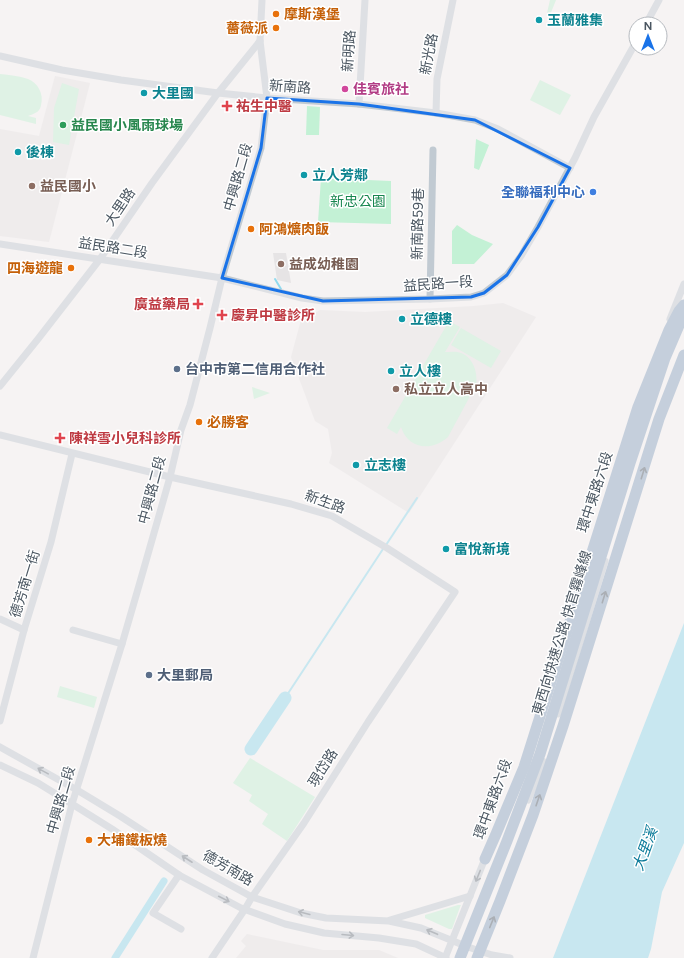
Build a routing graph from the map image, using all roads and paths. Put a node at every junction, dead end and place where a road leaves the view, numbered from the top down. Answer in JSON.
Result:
{"nodes":[{"id":1,"x":262,"y":0,"type":"edge"},
{"id":2,"x":365,"y":0,"type":"edge"},
{"id":3,"x":453,"y":0,"type":"edge"},
{"id":4,"x":659,"y":0,"type":"edge"},
{"id":5,"x":650,"y":16,"type":"edge"},
{"id":6,"x":260,"y":41,"type":"junction"},
{"id":7,"x":0,"y":56,"type":"edge"},
{"id":8,"x":628,"y":56,"type":"edge"},
{"id":9,"x":218,"y":93,"type":"junction"},
{"id":10,"x":267,"y":98,"type":"junction"},
{"id":11,"x":359,"y":104,"type":"junction"},
{"id":12,"x":436,"y":113,"type":"junction"},
{"id":13,"x":432,"y":150,"type":"dead end"},
{"id":14,"x":570,"y":168,"type":"junction"},
{"id":15,"x":0,"y":244,"type":"edge"},
{"id":16,"x":100,"y":259,"type":"junction"},
{"id":17,"x":222,"y":278,"type":"junction"},
{"id":18,"x":684,"y":284,"type":"edge"},
{"id":19,"x":430,"y":299,"type":"junction"},
{"id":20,"x":684,"y":305,"type":"edge"},
{"id":21,"x":684,"y":314,"type":"edge"},
{"id":22,"x":684,"y":325,"type":"edge"},
{"id":23,"x":684,"y":355,"type":"edge"},
{"id":24,"x":0,"y":386,"type":"edge"},
{"id":25,"x":640,"y":395,"type":"junction"},
{"id":26,"x":656,"y":400,"type":"junction"},
{"id":27,"x":0,"y":435,"type":"edge"},
{"id":28,"x":72,"y":454,"type":"junction"},
{"id":29,"x":170,"y":477,"type":"junction"},
{"id":30,"x":455,"y":592,"type":"joint"},
{"id":31,"x":0,"y":619,"type":"edge"},
{"id":32,"x":24,"y":630,"type":"junction"},
{"id":33,"x":73,"y":630,"type":"dead end"},
{"id":34,"x":122,"y":644,"type":"junction"},
{"id":35,"x":0,"y":721,"type":"edge"},
{"id":36,"x":0,"y":748,"type":"edge"},
{"id":37,"x":0,"y":765,"type":"edge"},
{"id":38,"x":77,"y":790,"type":"junction"},
{"id":39,"x":72,"y":804,"type":"junction"},
{"id":40,"x":485,"y":859,"type":"junction"},
{"id":41,"x":179,"y":875,"type":"junction"},
{"id":42,"x":470,"y":896,"type":"junction"},
{"id":43,"x":252,"y":897,"type":"junction"},
{"id":44,"x":245,"y":909,"type":"junction"},
{"id":45,"x":389,"y":921,"type":"junction"},
{"id":46,"x":180,"y":929,"type":"dead end"},
{"id":47,"x":452,"y":941,"type":"junction"},
{"id":48,"x":468,"y":946,"type":"junction"},
{"id":49,"x":33,"y":958,"type":"edge"},
{"id":50,"x":212,"y":958,"type":"edge"},
{"id":51,"x":446,"y":958,"type":"edge"},
{"id":52,"x":460,"y":958,"type":"edge"},
{"id":53,"x":464,"y":958,"type":"edge"},
{"id":54,"x":477,"y":958,"type":"edge"},
{"id":55,"x":510,"y":958,"type":"edge"}],
"edges":[{"from":1,"to":6,"type":"street","name":"中興路二段"},
{"from":2,"to":11,"type":"street","name":"新明路"},
{"from":3,"to":12,"type":"street","name":"新光路"},
{"from":4,"to":5,"type":"street"},
{"from":6,"to":9,"type":"street","name":"大里路"},
{"from":6,"to":10,"type":"street","name":"中興路二段"},
{"from":7,"to":9,"type":"street","name":"新南路"},
{"from":8,"to":14,"type":"street","name":"益民路一段"},
{"from":9,"to":10,"type":"street","name":"新南路"},
{"from":9,"to":16,"type":"street","name":"大里路"},
{"from":10,"to":11,"type":"street","name":"新南路"},
{"from":10,"to":17,"type":"street","name":"中興路二段"},
{"from":11,"to":12,"type":"street","name":"新南路"},
{"from":12,"to":14,"type":"street","name":"新南路"},
{"from":13,"to":19,"type":"street","name":"新南路59巷"},
{"from":14,"to":19,"type":"street","name":"益民路一段"},
{"from":15,"to":16,"type":"street","name":"益民路二段"},
{"from":16,"to":17,"type":"street","name":"益民路二段"},
{"from":16,"to":24,"type":"street","name":"大里路"},
{"from":17,"to":19,"type":"street","name":"益民路一段"},
{"from":17,"to":29,"type":"street","name":"中興路二段"},
{"from":18,"to":25,"type":"street","name":"環中東路六段"},
{"from":20,"to":40,"type":"highway"},
{"from":21,"to":52,"type":"highway","name":"東西向快速公路 快官霧峰線"},
{"from":22,"to":26,"type":"street","name":"環中東路六段"},
{"from":54,"to":23,"type":"highway","name":"東西向快速公路 快官霧峰線","one_way":true},
{"from":25,"to":26,"type":"street"},
{"from":25,"to":40,"type":"street","name":"環中東路六段"},
{"from":26,"to":48,"type":"street","name":"環中東路六段"},
{"from":27,"to":28,"type":"street","name":"新生路"},
{"from":28,"to":29,"type":"street","name":"新生路"},
{"from":28,"to":32,"type":"street","name":"德芳南一街"},
{"from":29,"to":30,"type":"street","name":"新生路"},
{"from":29,"to":34,"type":"street","name":"中興路二段"},
{"from":30,"to":43,"type":"street","name":"現岱路"},
{"from":31,"to":32,"type":"street"},
{"from":32,"to":35,"type":"street","name":"德芳南一街"},
{"from":33,"to":34,"type":"street"},
{"from":34,"to":38,"type":"street","name":"中興路二段"},
{"from":38,"to":36,"type":"street","name":"德芳南路","one_way":true},
{"from":37,"to":39,"type":"street","name":"德芳南路"},
{"from":38,"to":39,"type":"street","name":"中興路二段"},
{"from":43,"to":38,"type":"street","name":"德芳南路","one_way":true},
{"from":39,"to":41,"type":"street","name":"德芳南路"},
{"from":39,"to":49,"type":"street","name":"中興路二段"},
{"from":40,"to":42,"type":"street","name":"環中東路六段","one_way":true},
{"from":41,"to":44,"type":"street","name":"德芳南路","one_way":true},
{"from":41,"to":46,"type":"street"},
{"from":42,"to":45,"type":"street"},
{"from":42,"to":47,"type":"street","name":"環中東路六段"},
{"from":43,"to":44,"type":"street","name":"現岱路"},
{"from":45,"to":43,"type":"street","name":"德芳南路","one_way":true},
{"from":44,"to":50,"type":"street","name":"現岱路"},
{"from":44,"to":51,"type":"street","name":"德芳南路","one_way":true},
{"from":47,"to":45,"type":"street","name":"德芳南路","one_way":true},
{"from":47,"to":48,"type":"street","name":"德芳南路"},
{"from":47,"to":51,"type":"street","name":"環中東路六段"},
{"from":48,"to":53,"type":"street","name":"環中東路六段"},
{"from":48,"to":55,"type":"street","name":"德芳南路"}]}
